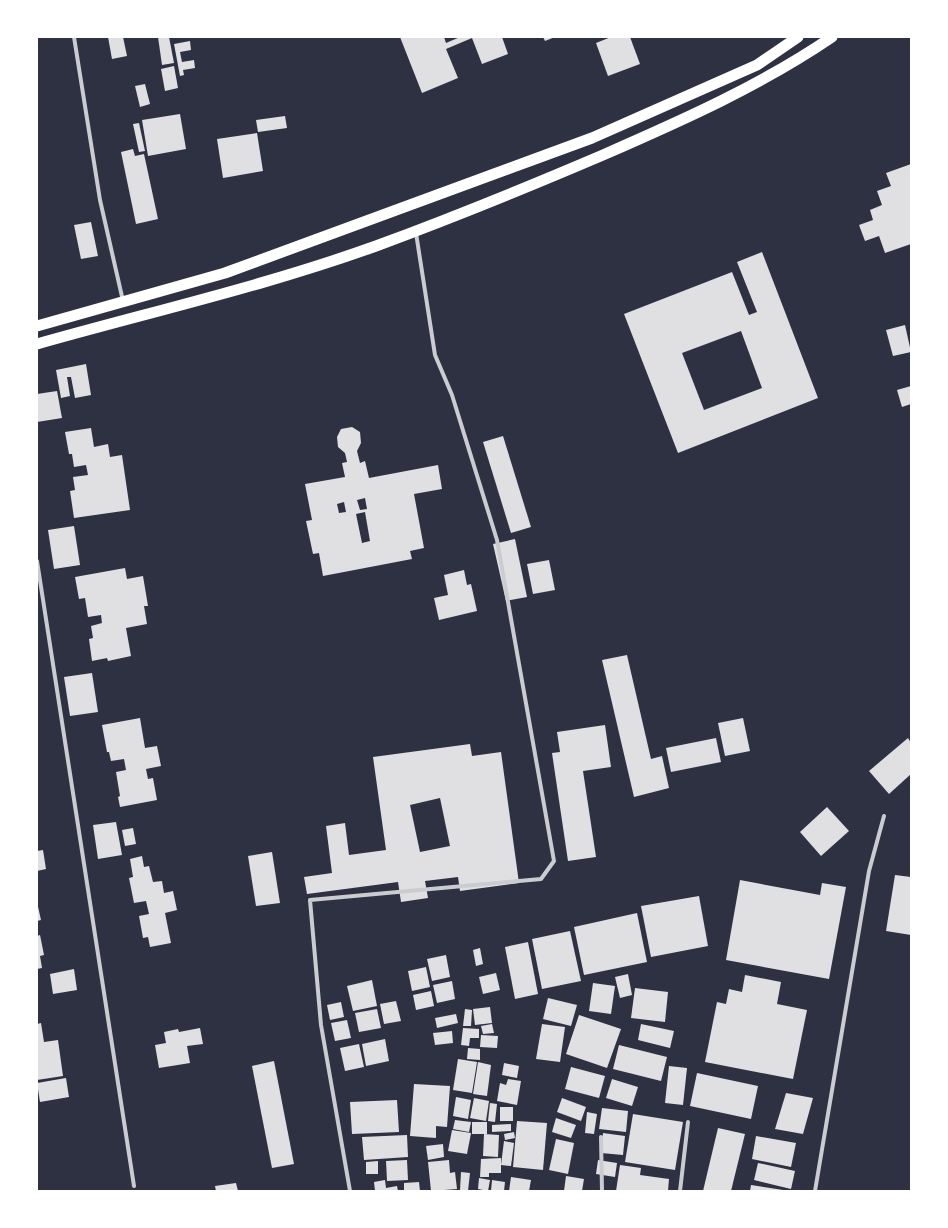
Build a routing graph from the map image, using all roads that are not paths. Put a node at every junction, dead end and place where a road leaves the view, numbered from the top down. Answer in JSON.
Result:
{"nodes":[{"id":1,"x":74,"y":37,"type":"edge"},
{"id":2,"x":798,"y":37,"type":"edge"},
{"id":3,"x":832,"y":37,"type":"edge"},
{"id":4,"x":416,"y":230,"type":"junction"},
{"id":5,"x":123,"y":302,"type":"junction"},
{"id":6,"x":37,"y":326,"type":"edge"},
{"id":7,"x":37,"y":344,"type":"edge"},
{"id":8,"x":37,"y":561,"type":"edge"},
{"id":9,"x":884,"y":816,"type":"dead end"},
{"id":10,"x":688,"y":1122,"type":"dead end"},
{"id":11,"x":601,"y":1137,"type":"dead end"},
{"id":12,"x":134,"y":1186,"type":"dead end"},
{"id":13,"x":350,"y":1191,"type":"edge"},
{"id":14,"x":602,"y":1191,"type":"edge"},
{"id":15,"x":680,"y":1191,"type":"edge"},
{"id":16,"x":815,"y":1191,"type":"edge"}],
"edges":[{"from":1,"to":5,"type":"street"},
{"from":2,"to":5,"type":"highway"},
{"from":3,"to":4,"type":"highway"},
{"from":4,"to":7,"type":"highway"},
{"from":4,"to":13,"type":"street"},
{"from":5,"to":6,"type":"highway"},
{"from":8,"to":12,"type":"street"},
{"from":9,"to":16,"type":"street"},
{"from":10,"to":15,"type":"street"},
{"from":11,"to":14,"type":"street"}]}
